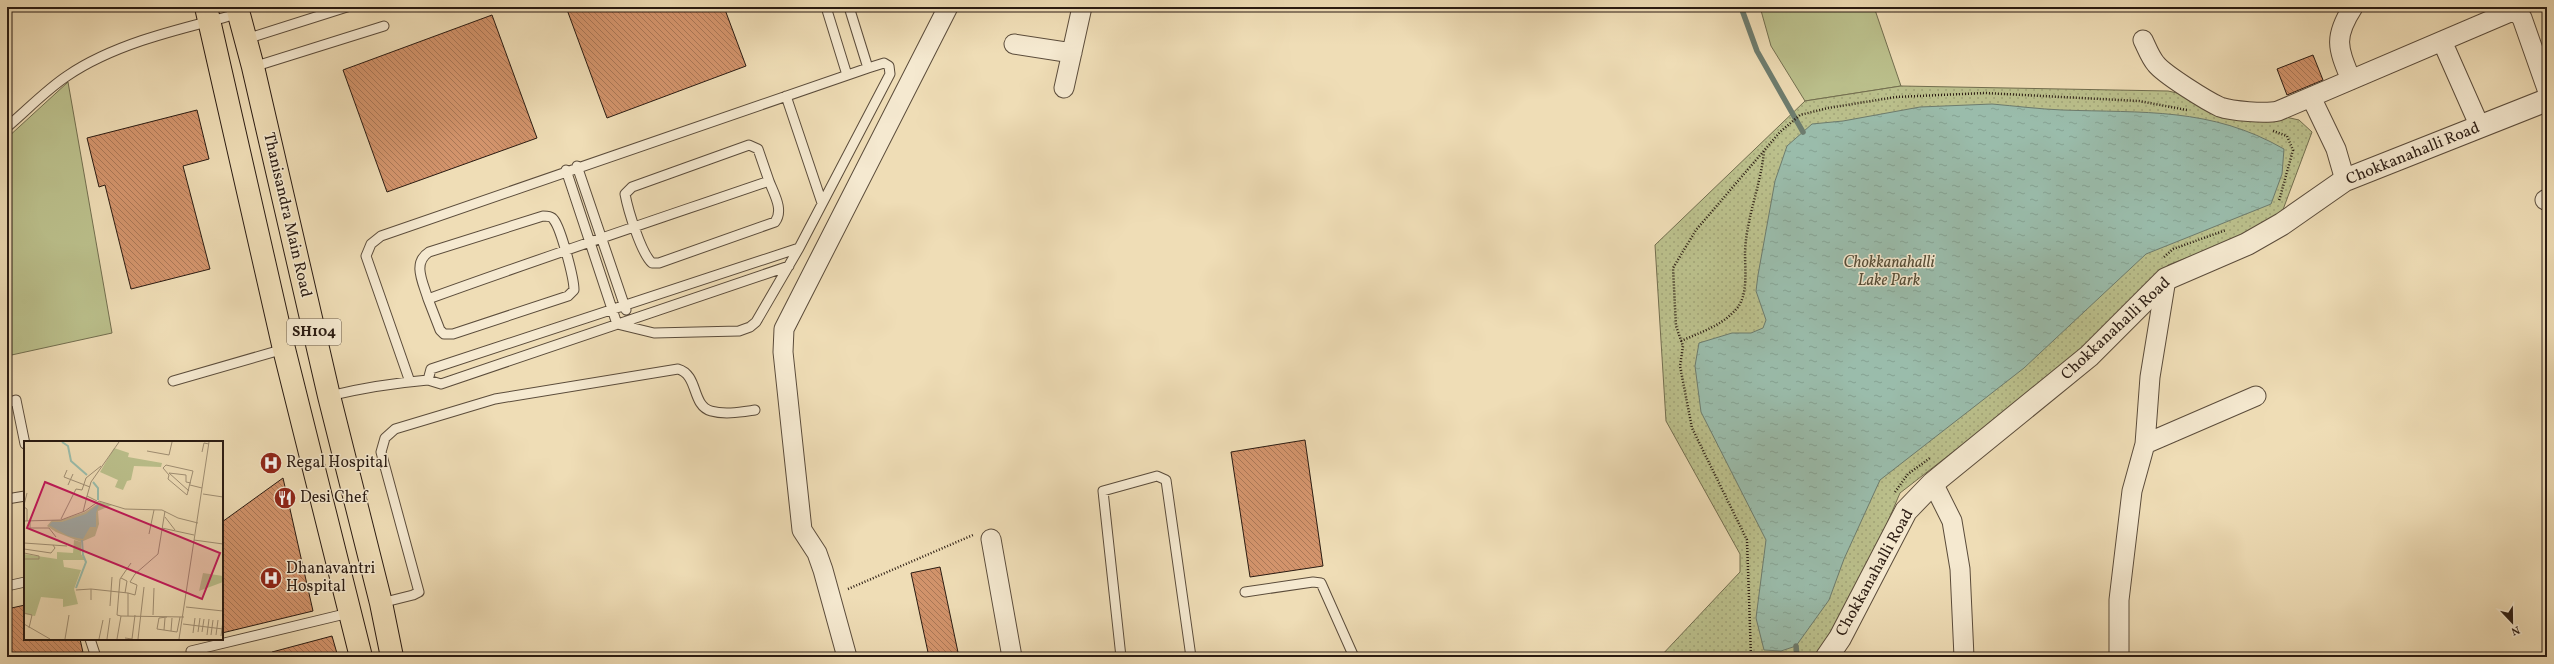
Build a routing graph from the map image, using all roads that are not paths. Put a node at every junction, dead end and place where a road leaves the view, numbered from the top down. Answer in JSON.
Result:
{"nodes":[{"id":1,"x":346,"y":7,"type":"edge"},
{"id":2,"x":826,"y":7,"type":"edge"},
{"id":3,"x":849,"y":7,"type":"edge"},
{"id":4,"x":948,"y":7,"type":"edge"},
{"id":5,"x":1082,"y":7,"type":"edge"},
{"id":6,"x":2353,"y":7,"type":"edge"},
{"id":7,"x":238,"y":10,"type":"edge"},
{"id":8,"x":208,"y":14,"type":"edge"},
{"id":9,"x":384,"y":26,"type":"dead end"},
{"id":10,"x":246,"y":39,"type":"junction"},
{"id":11,"x":2142,"y":40,"type":"dead end"},
{"id":12,"x":2442,"y":41,"type":"junction"},
{"id":13,"x":1014,"y":44,"type":"dead end"},
{"id":14,"x":1072,"y":53,"type":"junction"},
{"id":15,"x":253,"y":67,"type":"junction"},
{"id":16,"x":868,"y":68,"type":"junction"},
{"id":17,"x":847,"y":75,"type":"junction"},
{"id":18,"x":2351,"y":80,"type":"junction"},
{"id":19,"x":1064,"y":88,"type":"dead end"},
{"id":20,"x":2547,"y":89,"type":"edge"},
{"id":21,"x":786,"y":96,"type":"junction"},
{"id":22,"x":2311,"y":97,"type":"junction"},
{"id":23,"x":2547,"y":100,"type":"edge"},
{"id":24,"x":7,"y":127,"type":"edge"},
{"id":25,"x":2480,"y":127,"type":"junction"},
{"id":26,"x":577,"y":166,"type":"junction"},
{"id":27,"x":566,"y":170,"type":"junction"},
{"id":28,"x":2345,"y":180,"type":"junction"},
{"id":29,"x":769,"y":181,"type":"junction"},
{"id":30,"x":822,"y":203,"type":"junction"},
{"id":31,"x":636,"y":226,"type":"junction"},
{"id":32,"x":600,"y":238,"type":"junction"},
{"id":33,"x":590,"y":242,"type":"junction"},
{"id":34,"x":799,"y":248,"type":"junction"},
{"id":35,"x":565,"y":250,"type":"junction"},
{"id":36,"x":789,"y":266,"type":"junction"},
{"id":37,"x":2165,"y":268,"type":"junction"},
{"id":38,"x":428,"y":299,"type":"junction"},
{"id":39,"x":624,"y":306,"type":"junction"},
{"id":40,"x":612,"y":310,"type":"junction"},
{"id":41,"x":629,"y":319,"type":"junction"},
{"id":42,"x":617,"y":324,"type":"junction"},
{"id":43,"x":284,"y":349,"type":"junction"},
{"id":44,"x":173,"y":380,"type":"dead end"},
{"id":45,"x":428,"y":380,"type":"junction"},
{"id":46,"x":410,"y":382,"type":"junction"},
{"id":47,"x":329,"y":396,"type":"junction"},
{"id":48,"x":2256,"y":396,"type":"dead end"},
{"id":49,"x":7,"y":403,"type":"edge"},
{"id":50,"x":755,"y":410,"type":"dead end"},
{"id":51,"x":24,"y":441,"type":"edge"},
{"id":52,"x":2145,"y":444,"type":"junction"},
{"id":53,"x":1933,"y":484,"type":"junction"},
{"id":54,"x":24,"y":496,"type":"edge"},
{"id":55,"x":7,"y":499,"type":"edge"},
{"id":56,"x":986,"y":536,"type":"road end"},
{"id":57,"x":24,"y":582,"type":"edge"},
{"id":58,"x":7,"y":586,"type":"edge"},
{"id":59,"x":1245,"y":592,"type":"dead end"},
{"id":60,"x":381,"y":603,"type":"junction"},
{"id":61,"x":349,"y":613,"type":"junction"},
{"id":62,"x":90,"y":640,"type":"edge"},
{"id":63,"x":191,"y":651,"type":"dead end"},
{"id":64,"x":96,"y":657,"type":"edge"},
{"id":65,"x":361,"y":657,"type":"edge"},
{"id":66,"x":392,"y":657,"type":"edge"},
{"id":67,"x":847,"y":657,"type":"edge"},
{"id":68,"x":1012,"y":657,"type":"edge"},
{"id":69,"x":1120,"y":657,"type":"edge"},
{"id":70,"x":1191,"y":657,"type":"edge"},
{"id":71,"x":1354,"y":657,"type":"edge"},
{"id":72,"x":1827,"y":657,"type":"edge"},
{"id":73,"x":1964,"y":657,"type":"edge"},
{"id":74,"x":2119,"y":657,"type":"edge"}],
"edges":[{"from":1,"to":10,"type":"lane"},
{"from":2,"to":17,"type":"lane"},
{"from":3,"to":16,"type":"lane"},
{"from":4,"to":67,"type":"street"},
{"from":5,"to":14,"type":"street"},
{"from":6,"to":18,"type":"street"},
{"from":7,"to":8,"type":"lane"},
{"from":7,"to":10,"type":"main road","name":"Thanisandra Main Road","number":"SH104"},
{"from":8,"to":24,"type":"lane"},
{"from":8,"to":43,"type":"main road","name":"Thanisandra Main Road","number":"SH104"},
{"from":9,"to":15,"type":"lane"},
{"from":10,"to":15,"type":"main road","name":"Thanisandra Main Road","number":"SH104"},
{"from":11,"to":22,"type":"street"},
{"from":12,"to":18,"type":"street"},
{"from":12,"to":20,"type":"street"},
{"from":12,"to":25,"type":"street"},
{"from":13,"to":14,"type":"street"},
{"from":14,"to":19,"type":"street"},
{"from":15,"to":47,"type":"main road","name":"Thanisandra Main Road","number":"SH104"},
{"from":16,"to":17,"type":"lane"},
{"from":16,"to":30,"type":"lane"},
{"from":17,"to":21,"type":"lane"},
{"from":18,"to":22,"type":"street"},
{"from":21,"to":26,"type":"lane"},
{"from":21,"to":30,"type":"lane"},
{"from":22,"to":28,"type":"street"},
{"from":23,"to":25,"type":"street","name":"Chokkanahalli Road"},
{"from":25,"to":28,"type":"street","name":"Chokkanahalli Road"},
{"from":26,"to":27,"type":"lane"},
{"from":26,"to":32,"type":"lane"},
{"from":27,"to":33,"type":"lane"},
{"from":27,"to":46,"type":"lane"},
{"from":28,"to":37,"type":"street","name":"Chokkanahalli Road"},
{"from":29,"to":31,"type":"lane"},
{"from":29,"to":31,"type":"lane"},
{"from":29,"to":31,"type":"lane"},
{"from":30,"to":34,"type":"lane"},
{"from":31,"to":32,"type":"lane"},
{"from":32,"to":33,"type":"lane"},
{"from":32,"to":39,"type":"lane"},
{"from":33,"to":35,"type":"lane"},
{"from":33,"to":40,"type":"lane"},
{"from":34,"to":36,"type":"lane"},
{"from":34,"to":39,"type":"lane"},
{"from":35,"to":38,"type":"lane"},
{"from":35,"to":38,"type":"lane"},
{"from":35,"to":38,"type":"lane"},
{"from":36,"to":41,"type":"lane"},
{"from":36,"to":42,"type":"lane"},
{"from":37,"to":52,"type":"street"},
{"from":37,"to":53,"type":"street","name":"Chokkanahalli Road"},
{"from":39,"to":40,"type":"lane"},
{"from":39,"to":41,"type":"lane"},
{"from":40,"to":42,"type":"lane"},
{"from":40,"to":45,"type":"lane"},
{"from":41,"to":42,"type":"lane"},
{"from":42,"to":45,"type":"lane"},
{"from":43,"to":44,"type":"lane"},
{"from":43,"to":61,"type":"main road","name":"Thanisandra Main Road","number":"SH104"},
{"from":45,"to":46,"type":"lane"},
{"from":46,"to":47,"type":"lane"},
{"from":47,"to":60,"type":"main road","name":"Thanisandra Main Road","number":"SH104"},
{"from":48,"to":52,"type":"street"},
{"from":49,"to":51,"type":"lane"},
{"from":50,"to":60,"type":"lane"},
{"from":52,"to":74,"type":"street"},
{"from":53,"to":72,"type":"street","name":"Chokkanahalli Road"},
{"from":53,"to":73,"type":"street"},
{"from":54,"to":55,"type":"lane"},
{"from":56,"to":68,"type":"street"},
{"from":57,"to":58,"type":"lane"},
{"from":59,"to":71,"type":"lane"},
{"from":60,"to":66,"type":"main road","name":"Thanisandra Main Road","number":"SH104"},
{"from":61,"to":63,"type":"lane"},
{"from":61,"to":65,"type":"main road","name":"Thanisandra Main Road","number":"SH104"},
{"from":62,"to":64,"type":"lane"},
{"from":69,"to":70,"type":"lane"}]}
